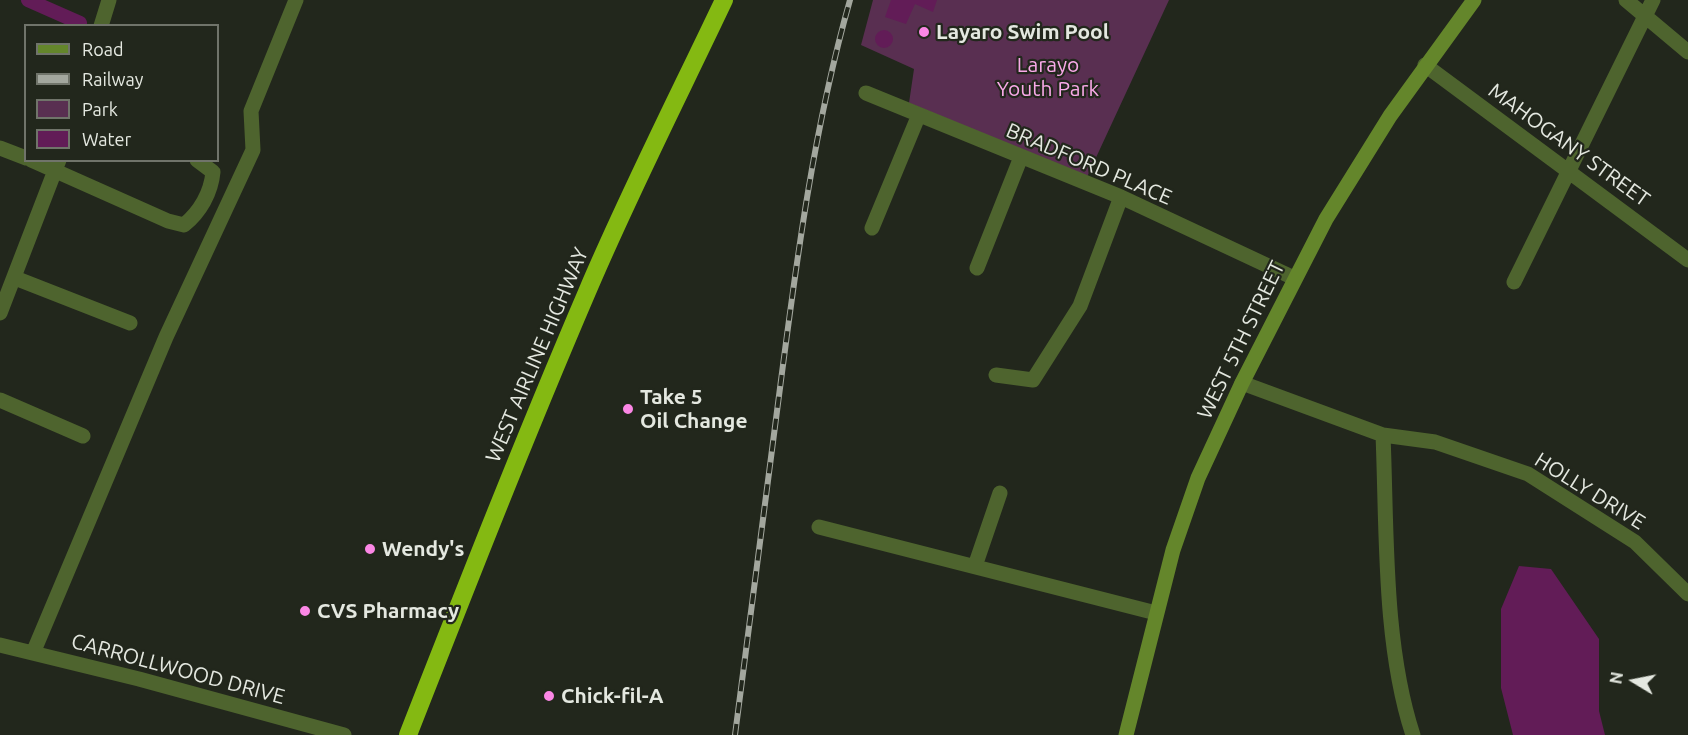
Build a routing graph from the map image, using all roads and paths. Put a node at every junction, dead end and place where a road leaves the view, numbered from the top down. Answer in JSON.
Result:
{"nodes":[{"id":1,"x":109,"y":0,"type":"edge"},
{"id":2,"x":296,"y":0,"type":"edge"},
{"id":3,"x":724,"y":0,"type":"edge"},
{"id":4,"x":1474,"y":0,"type":"edge"},
{"id":5,"x":1626,"y":0,"type":"edge"},
{"id":6,"x":1653,"y":0,"type":"edge"},
{"id":7,"x":1645,"y":16,"type":"junction"},
{"id":8,"x":102,"y":24,"type":"edge"},
{"id":9,"x":1688,"y":52,"type":"edge"},
{"id":10,"x":1425,"y":65,"type":"junction"},
{"id":11,"x":866,"y":93,"type":"dead end"},
{"id":12,"x":918,"y":117,"type":"junction"},
{"id":13,"x":0,"y":148,"type":"edge"},
{"id":14,"x":24,"y":157,"type":"edge"},
{"id":15,"x":1021,"y":157,"type":"junction"},
{"id":16,"x":41,"y":162,"type":"edge"},
{"id":17,"x":200,"y":162,"type":"edge"},
{"id":18,"x":57,"y":165,"type":"edge"},
{"id":19,"x":1568,"y":171,"type":"junction"},
{"id":20,"x":1121,"y":197,"type":"junction"},
{"id":21,"x":872,"y":228,"type":"dead end"},
{"id":22,"x":1688,"y":260,"type":"edge"},
{"id":23,"x":976,"y":268,"type":"dead end"},
{"id":24,"x":15,"y":278,"type":"junction"},
{"id":25,"x":1294,"y":278,"type":"junction"},
{"id":26,"x":1514,"y":282,"type":"dead end"},
{"id":27,"x":0,"y":313,"type":"edge"},
{"id":28,"x":130,"y":322,"type":"dead end"},
{"id":29,"x":996,"y":375,"type":"dead end"},
{"id":30,"x":1242,"y":383,"type":"junction"},
{"id":31,"x":0,"y":400,"type":"edge"},
{"id":32,"x":1383,"y":435,"type":"junction"},
{"id":33,"x":83,"y":436,"type":"dead end"},
{"id":34,"x":1000,"y":493,"type":"dead end"},
{"id":35,"x":819,"y":527,"type":"dead end"},
{"id":36,"x":975,"y":566,"type":"junction"},
{"id":37,"x":1688,"y":594,"type":"edge"},
{"id":38,"x":1156,"y":613,"type":"junction"},
{"id":39,"x":0,"y":645,"type":"edge"},
{"id":40,"x":33,"y":653,"type":"junction"},
{"id":41,"x":344,"y":735,"type":"edge"},
{"id":42,"x":408,"y":735,"type":"edge"},
{"id":43,"x":1125,"y":735,"type":"edge"},
{"id":44,"x":1413,"y":735,"type":"edge"}],
"edges":[{"from":1,"to":8,"type":"street"},
{"from":2,"to":40,"type":"street"},
{"from":3,"to":42,"type":"highway","name":"WEST AIRLINE HIGHWAY"},
{"from":4,"to":10,"type":"main road","name":"WEST 5TH STREET"},
{"from":5,"to":7,"type":"street"},
{"from":6,"to":7,"type":"street"},
{"from":7,"to":9,"type":"street"},
{"from":7,"to":19,"type":"street"},
{"from":10,"to":19,"type":"street","name":"MAHOGANY STREET"},
{"from":10,"to":25,"type":"main road","name":"WEST 5TH STREET"},
{"from":11,"to":12,"type":"street","name":"BRADFORD PLACE"},
{"from":12,"to":15,"type":"street","name":"BRADFORD PLACE"},
{"from":12,"to":21,"type":"street"},
{"from":13,"to":14,"type":"street"},
{"from":15,"to":20,"type":"street","name":"BRADFORD PLACE"},
{"from":15,"to":23,"type":"street"},
{"from":16,"to":18,"type":"street"},
{"from":17,"to":18,"type":"street"},
{"from":18,"to":24,"type":"street"},
{"from":19,"to":22,"type":"street","name":"MAHOGANY STREET"},
{"from":19,"to":26,"type":"street"},
{"from":20,"to":25,"type":"street","name":"BRADFORD PLACE"},
{"from":20,"to":29,"type":"street"},
{"from":24,"to":27,"type":"street"},
{"from":24,"to":28,"type":"street"},
{"from":25,"to":30,"type":"main road","name":"WEST 5TH STREET"},
{"from":30,"to":32,"type":"street","name":"HOLLY DRIVE"},
{"from":30,"to":38,"type":"main road","name":"WEST 5TH STREET"},
{"from":31,"to":33,"type":"street"},
{"from":32,"to":37,"type":"street","name":"HOLLY DRIVE"},
{"from":32,"to":44,"type":"street"},
{"from":34,"to":36,"type":"street"},
{"from":35,"to":36,"type":"street"},
{"from":36,"to":38,"type":"street"},
{"from":38,"to":43,"type":"main road","name":"WEST 5TH STREET"},
{"from":39,"to":40,"type":"street","name":"CARROLLWOOD DRIVE"},
{"from":40,"to":41,"type":"street","name":"CARROLLWOOD DRIVE"}]}
